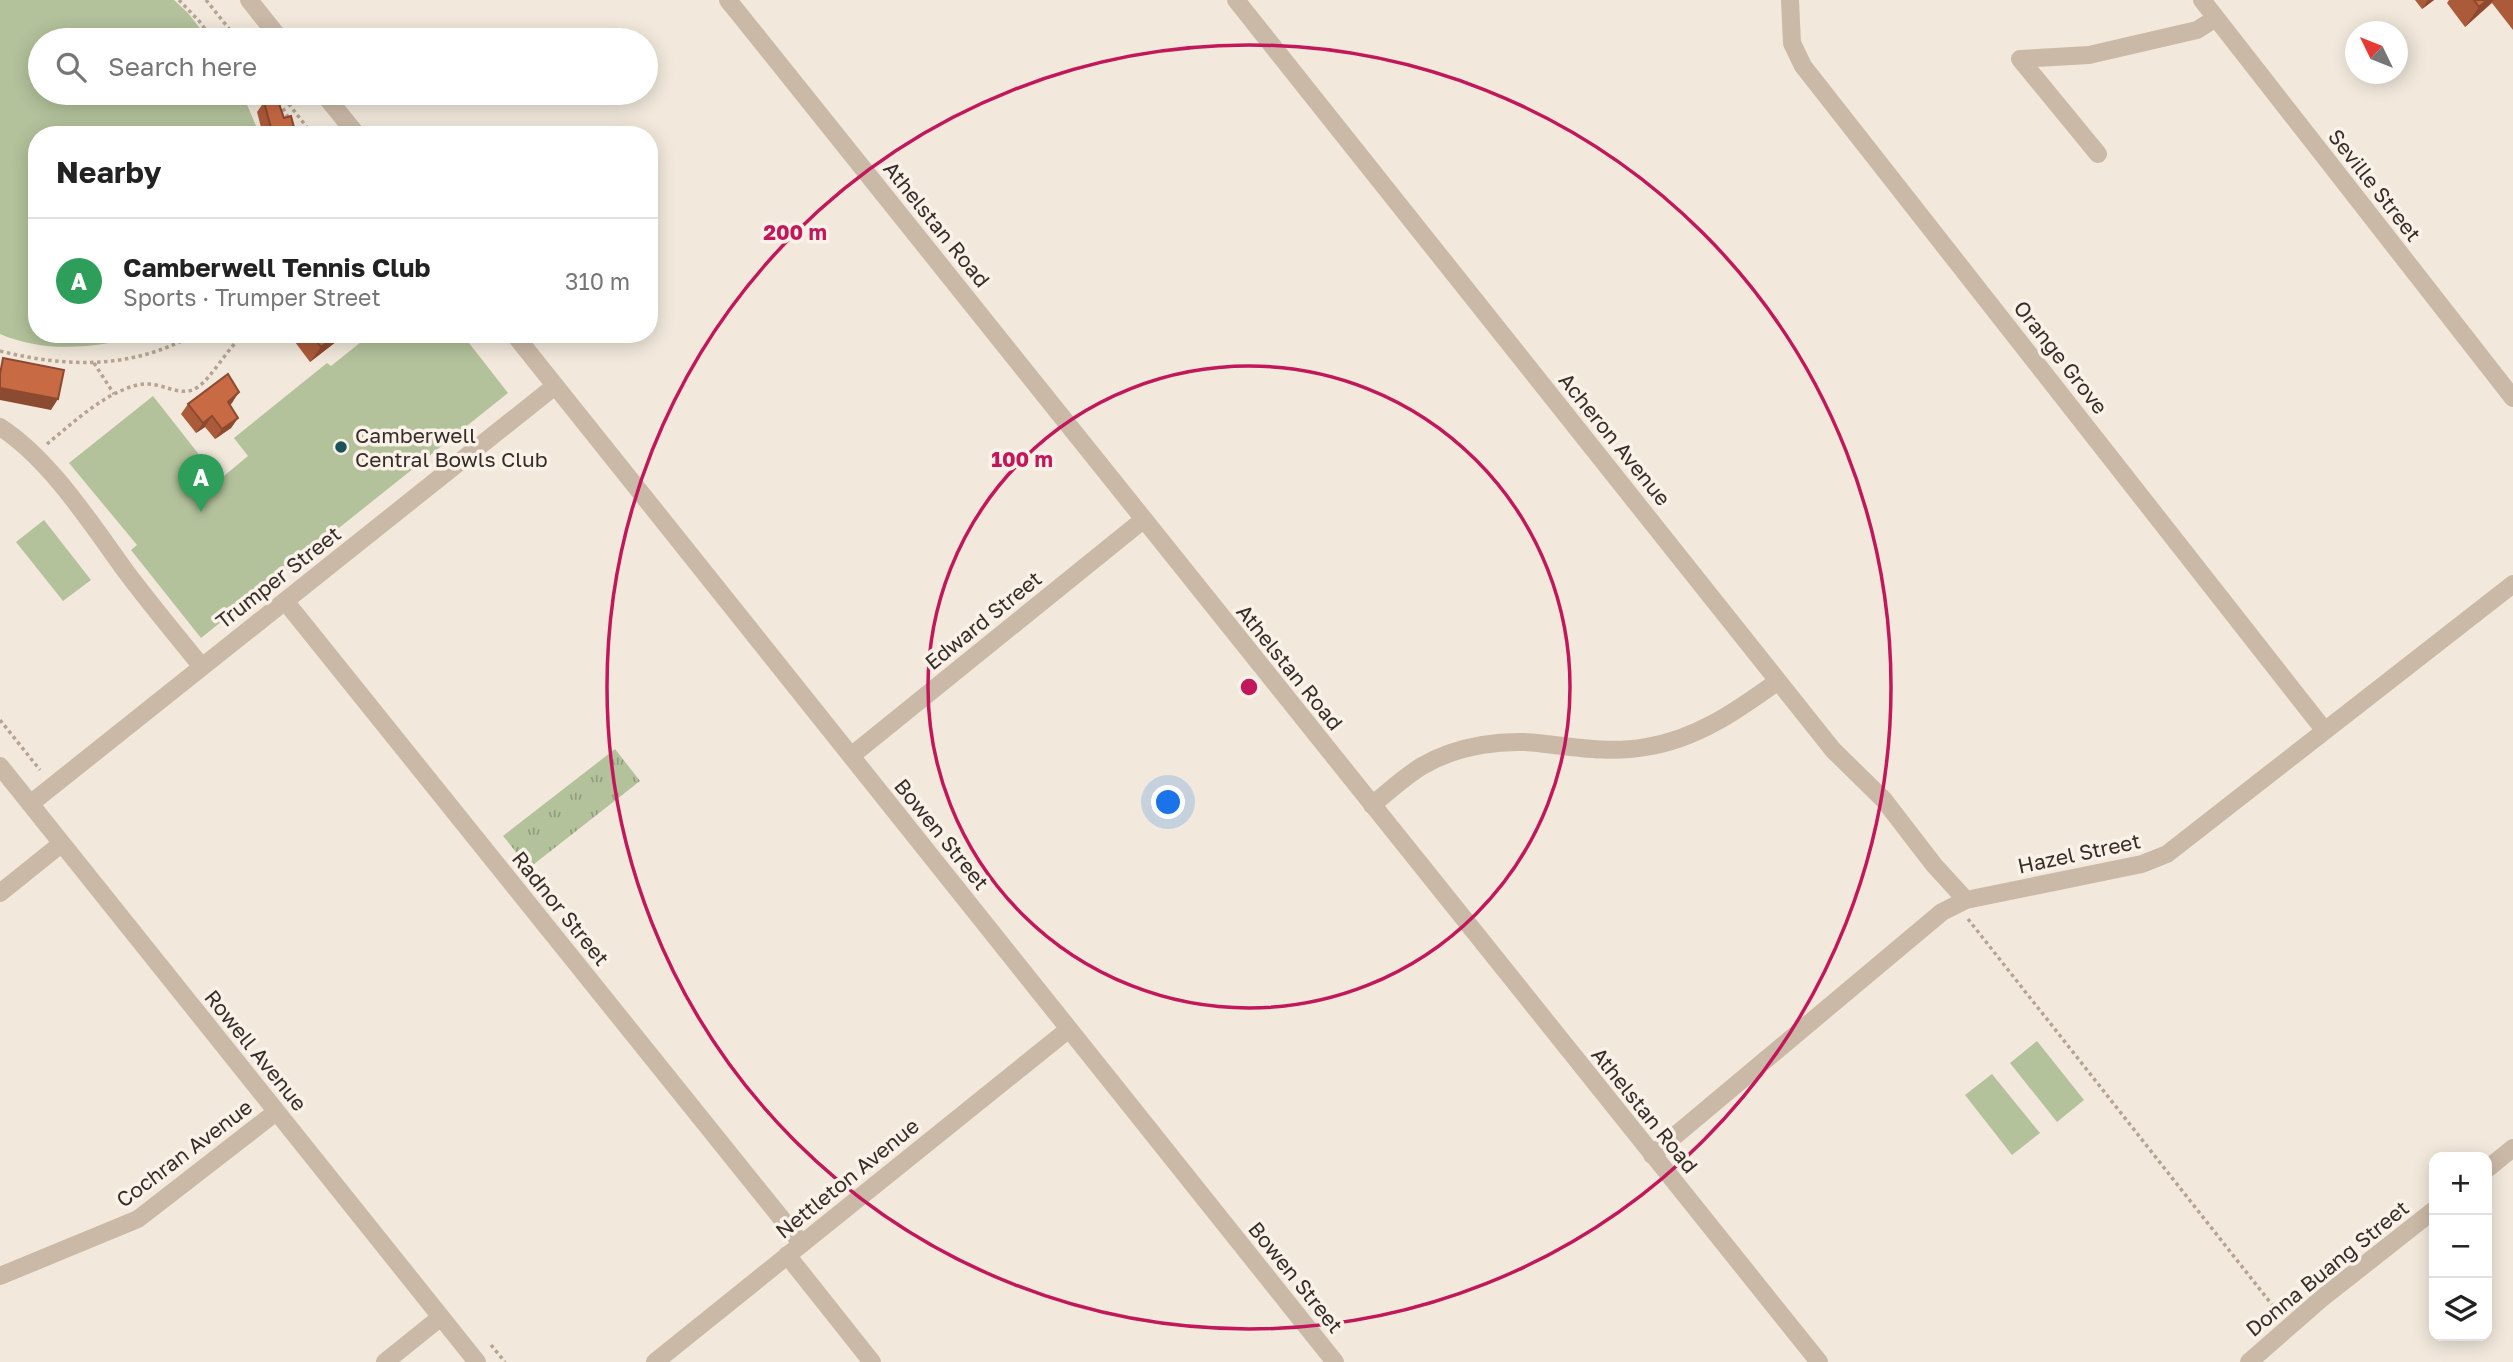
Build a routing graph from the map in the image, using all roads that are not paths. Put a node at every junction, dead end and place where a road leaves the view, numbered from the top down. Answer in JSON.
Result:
{"nodes":[{"id":1,"x":249,"y":0,"type":"edge"},
{"id":2,"x":728,"y":0,"type":"edge"},
{"id":3,"x":1236,"y":0,"type":"edge"},
{"id":4,"x":1790,"y":0,"type":"edge"},
{"id":5,"x":2202,"y":0,"type":"edge"},
{"id":6,"x":2216,"y":18,"type":"junction"},
{"id":7,"x":271,"y":28,"type":"edge"},
{"id":8,"x":333,"y":105,"type":"edge"},
{"id":9,"x":350,"y":126,"type":"edge"},
{"id":10,"x":2098,"y":154,"type":"dead end"},
{"id":11,"x":521,"y":343,"type":"edge"},
{"id":12,"x":555,"y":386,"type":"junction"},
{"id":13,"x":2513,"y":398,"type":"edge"},
{"id":14,"x":0,"y":427,"type":"edge"},
{"id":15,"x":1143,"y":520,"type":"junction"},
{"id":16,"x":2513,"y":584,"type":"edge"},
{"id":17,"x":285,"y":601,"type":"junction"},
{"id":18,"x":202,"y":667,"type":"junction"},
{"id":19,"x":1778,"y":681,"type":"junction"},
{"id":20,"x":2325,"y":731,"type":"junction"},
{"id":21,"x":851,"y":756,"type":"junction"},
{"id":22,"x":0,"y":766,"type":"edge"},
{"id":23,"x":30,"y":804,"type":"junction"},
{"id":24,"x":1372,"y":805,"type":"junction"},
{"id":25,"x":61,"y":844,"type":"junction"},
{"id":26,"x":0,"y":893,"type":"edge"},
{"id":27,"x":1960,"y":902,"type":"junction"},
{"id":28,"x":1069,"y":1029,"type":"junction"},
{"id":29,"x":276,"y":1112,"type":"junction"},
{"id":30,"x":2513,"y":1148,"type":"edge"},
{"id":31,"x":1652,"y":1155,"type":"junction"},
{"id":32,"x":2492,"y":1165,"type":"edge"},
{"id":33,"x":2429,"y":1214,"type":"edge"},
{"id":34,"x":802,"y":1244,"type":"junction"},
{"id":35,"x":787,"y":1255,"type":"junction"},
{"id":36,"x":0,"y":1276,"type":"edge"},
{"id":37,"x":441,"y":1317,"type":"junction"},
{"id":38,"x":385,"y":1362,"type":"edge"},
{"id":39,"x":477,"y":1362,"type":"edge"},
{"id":40,"x":655,"y":1362,"type":"edge"},
{"id":41,"x":872,"y":1362,"type":"edge"},
{"id":42,"x":1335,"y":1362,"type":"edge"},
{"id":43,"x":1819,"y":1362,"type":"edge"},
{"id":44,"x":2249,"y":1362,"type":"edge"}],
"edges":[{"from":1,"to":7,"type":"street"},
{"from":2,"to":15,"type":"street","name":"Athelstan Road"},
{"from":3,"to":19,"type":"street","name":"Acheron Avenue"},
{"from":4,"to":20,"type":"street","name":"Orange Grove"},
{"from":5,"to":6,"type":"street","name":"Seville Street"},
{"from":6,"to":10,"type":"street"},
{"from":6,"to":13,"type":"street","name":"Seville Street"},
{"from":8,"to":9,"type":"street"},
{"from":11,"to":12,"type":"street","name":"Bowen Street"},
{"from":12,"to":17,"type":"street","name":"Trumper Street"},
{"from":12,"to":21,"type":"street","name":"Bowen Street"},
{"from":14,"to":18,"type":"street"},
{"from":15,"to":21,"type":"street","name":"Edward Street"},
{"from":15,"to":24,"type":"street","name":"Athelstan Road"},
{"from":16,"to":20,"type":"street","name":"Hazel Street"},
{"from":17,"to":18,"type":"street","name":"Trumper Street"},
{"from":17,"to":34,"type":"street","name":"Radnor Street"},
{"from":18,"to":23,"type":"street","name":"Trumper Street"},
{"from":19,"to":24,"type":"street"},
{"from":19,"to":27,"type":"street","name":"Acheron Avenue"},
{"from":20,"to":27,"type":"street","name":"Hazel Street"},
{"from":21,"to":28,"type":"street","name":"Bowen Street"},
{"from":22,"to":23,"type":"street","name":"Rowell Avenue"},
{"from":23,"to":25,"type":"street","name":"Rowell Avenue"},
{"from":24,"to":31,"type":"street","name":"Athelstan Road"},
{"from":25,"to":26,"type":"street"},
{"from":25,"to":29,"type":"street","name":"Rowell Avenue"},
{"from":27,"to":31,"type":"street","name":"Hazel Street"},
{"from":28,"to":34,"type":"street","name":"Nettleton Avenue"},
{"from":28,"to":42,"type":"street","name":"Bowen Street"},
{"from":29,"to":36,"type":"street","name":"Cochran Avenue"},
{"from":29,"to":37,"type":"street","name":"Rowell Avenue"},
{"from":30,"to":32,"type":"street"},
{"from":31,"to":43,"type":"street","name":"Athelstan Road"},
{"from":33,"to":44,"type":"street","name":"Donna Buang Street"},
{"from":34,"to":35,"type":"street","name":"Nettleton Avenue"},
{"from":35,"to":40,"type":"street","name":"Nettleton Avenue"},
{"from":35,"to":41,"type":"street"},
{"from":37,"to":38,"type":"street"},
{"from":37,"to":39,"type":"street","name":"Rowell Avenue"}]}
